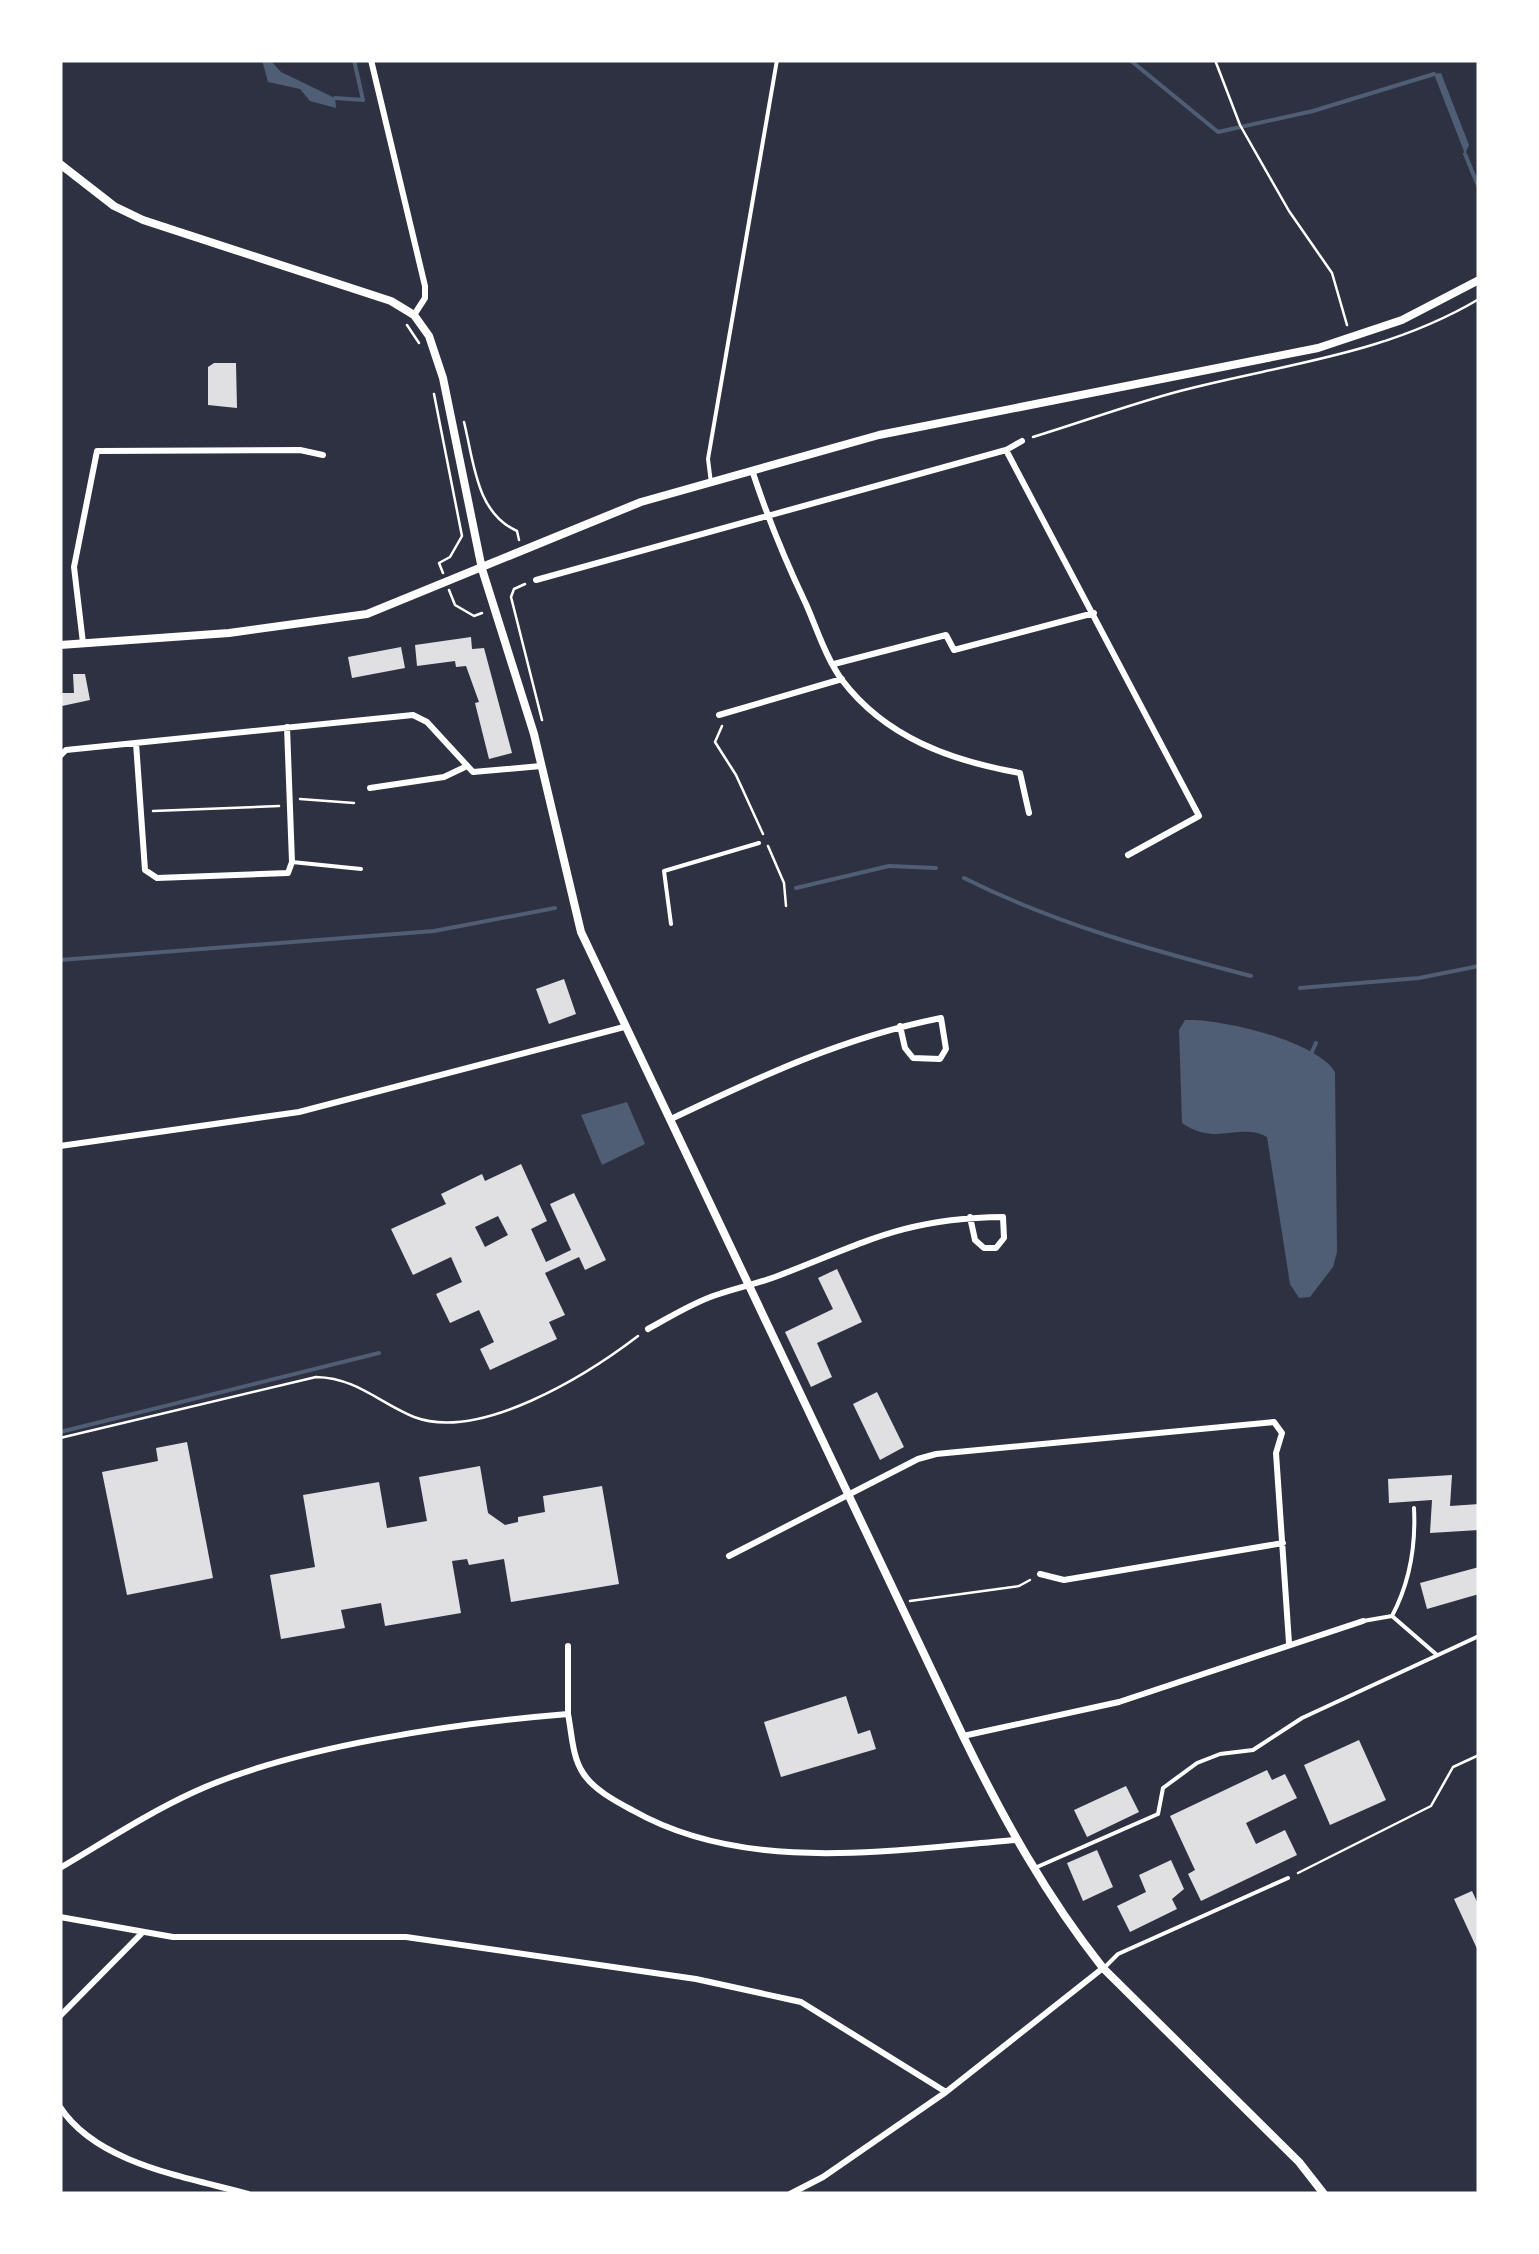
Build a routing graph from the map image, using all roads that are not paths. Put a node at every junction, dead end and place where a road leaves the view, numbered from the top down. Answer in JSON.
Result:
{"nodes":[{"id":1,"x":371,"y":60,"type":"edge"},
{"id":2,"x":778,"y":60,"type":"edge"},
{"id":3,"x":60,"y":164,"type":"edge"},
{"id":4,"x":1479,"y":280,"type":"edge"},
{"id":5,"x":414,"y":315,"type":"junction"},
{"id":6,"x":1022,"y":441,"type":"road end"},
{"id":7,"x":1006,"y":450,"type":"junction"},
{"id":8,"x":323,"y":455,"type":"dead end"},
{"id":9,"x":752,"y":470,"type":"junction"},
{"id":10,"x":710,"y":482,"type":"junction"},
{"id":11,"x":767,"y":516,"type":"junction"},
{"id":12,"x":60,"y":566,"type":"edge"},
{"id":13,"x":74,"y":567,"type":"junction"},
{"id":14,"x":482,"y":569,"type":"junction"},
{"id":15,"x":534,"y":581,"type":"road end"},
{"id":16,"x":1094,"y":613,"type":"junction"},
{"id":17,"x":83,"y":643,"type":"junction"},
{"id":18,"x":60,"y":645,"type":"edge"},
{"id":19,"x":834,"y":664,"type":"junction"},
{"id":20,"x":842,"y":679,"type":"junction"},
{"id":21,"x":719,"y":715,"type":"road end"},
{"id":22,"x":287,"y":727,"type":"junction"},
{"id":23,"x":136,"y":742,"type":"junction"},
{"id":24,"x":60,"y":756,"type":"edge"},
{"id":25,"x":464,"y":766,"type":"junction"},
{"id":26,"x":542,"y":766,"type":"junction"},
{"id":27,"x":370,"y":788,"type":"dead end"},
{"id":28,"x":1029,"y":813,"type":"dead end"},
{"id":29,"x":759,"y":843,"type":"dead end"},
{"id":30,"x":1128,"y":855,"type":"dead end"},
{"id":31,"x":292,"y":862,"type":"junction"},
{"id":32,"x":361,"y":868,"type":"dead end"},
{"id":33,"x":671,"y":924,"type":"dead end"},
{"id":34,"x":900,"y":1026,"type":"junction"},
{"id":35,"x":624,"y":1027,"type":"junction"},
{"id":36,"x":671,"y":1119,"type":"junction"},
{"id":37,"x":60,"y":1146,"type":"edge"},
{"id":38,"x":970,"y":1217,"type":"junction"},
{"id":39,"x":749,"y":1285,"type":"junction"},
{"id":40,"x":648,"y":1330,"type":"road end"},
{"id":41,"x":851,"y":1495,"type":"junction"},
{"id":42,"x":1414,"y":1508,"type":"dead end"},
{"id":43,"x":1282,"y":1543,"type":"junction"},
{"id":44,"x":729,"y":1556,"type":"dead end"},
{"id":45,"x":1040,"y":1574,"type":"road end"},
{"id":46,"x":1392,"y":1616,"type":"junction"},
{"id":47,"x":1363,"y":1621,"type":"joint"},
{"id":48,"x":1479,"y":1636,"type":"edge"},
{"id":49,"x":1289,"y":1643,"type":"junction"},
{"id":50,"x":568,"y":1646,"type":"dead end"},
{"id":51,"x":1436,"y":1655,"type":"junction"},
{"id":52,"x":568,"y":1714,"type":"junction"},
{"id":53,"x":963,"y":1736,"type":"junction"},
{"id":54,"x":1016,"y":1840,"type":"junction"},
{"id":55,"x":60,"y":1868,"type":"edge"},
{"id":56,"x":1033,"y":1869,"type":"junction"},
{"id":57,"x":1288,"y":1878,"type":"road end"},
{"id":58,"x":60,"y":1917,"type":"edge"},
{"id":59,"x":141,"y":1934,"type":"junction"},
{"id":60,"x":1102,"y":1968,"type":"junction"},
{"id":61,"x":60,"y":2016,"type":"edge"},
{"id":62,"x":946,"y":2092,"type":"junction"},
{"id":63,"x":60,"y":2107,"type":"edge"},
{"id":64,"x":248,"y":2194,"type":"edge"},
{"id":65,"x":790,"y":2194,"type":"edge"},
{"id":66,"x":1324,"y":2194,"type":"edge"}],
"edges":[{"from":1,"to":5,"type":"street"},
{"from":2,"to":10,"type":"lane"},
{"from":3,"to":5,"type":"street"},
{"from":4,"to":9,"type":"street"},
{"from":5,"to":14,"type":"street"},
{"from":6,"to":7,"type":"street"},
{"from":7,"to":11,"type":"street"},
{"from":7,"to":16,"type":"street"},
{"from":8,"to":13,"type":"street"},
{"from":9,"to":10,"type":"street"},
{"from":9,"to":11,"type":"street"},
{"from":10,"to":14,"type":"street"},
{"from":11,"to":15,"type":"street"},
{"from":11,"to":19,"type":"street"},
{"from":12,"to":13,"type":"street"},
{"from":13,"to":17,"type":"street"},
{"from":14,"to":17,"type":"street"},
{"from":14,"to":26,"type":"street"},
{"from":16,"to":19,"type":"street"},
{"from":16,"to":30,"type":"street"},
{"from":17,"to":18,"type":"street"},
{"from":19,"to":20,"type":"street"},
{"from":20,"to":21,"type":"street"},
{"from":20,"to":28,"type":"street"},
{"from":22,"to":23,"type":"street"},
{"from":22,"to":25,"type":"street"},
{"from":22,"to":31,"type":"street"},
{"from":23,"to":24,"type":"street"},
{"from":23,"to":31,"type":"street"},
{"from":25,"to":26,"type":"street"},
{"from":25,"to":27,"type":"street"},
{"from":26,"to":35,"type":"street"},
{"from":29,"to":33,"type":"lane"},
{"from":31,"to":32,"type":"lane"},
{"from":34,"to":34,"type":"street"},
{"from":34,"to":36,"type":"street"},
{"from":35,"to":36,"type":"street"},
{"from":35,"to":37,"type":"street"},
{"from":36,"to":39,"type":"street"},
{"from":38,"to":38,"type":"street"},
{"from":38,"to":39,"type":"street"},
{"from":39,"to":40,"type":"street"},
{"from":39,"to":41,"type":"street"},
{"from":41,"to":43,"type":"street"},
{"from":41,"to":44,"type":"street"},
{"from":41,"to":53,"type":"street"},
{"from":42,"to":46,"type":"lane"},
{"from":43,"to":45,"type":"street"},
{"from":43,"to":49,"type":"street"},
{"from":46,"to":47,"type":"lane"},
{"from":46,"to":51,"type":"lane"},
{"from":47,"to":49,"type":"street"},
{"from":48,"to":51,"type":"lane"},
{"from":49,"to":53,"type":"street"},
{"from":50,"to":52,"type":"street"},
{"from":51,"to":56,"type":"lane"},
{"from":52,"to":54,"type":"street"},
{"from":52,"to":55,"type":"street"},
{"from":53,"to":54,"type":"street"},
{"from":54,"to":56,"type":"street"},
{"from":56,"to":60,"type":"street"},
{"from":57,"to":60,"type":"lane"},
{"from":58,"to":59,"type":"street"},
{"from":59,"to":61,"type":"street"},
{"from":59,"to":62,"type":"street"},
{"from":60,"to":62,"type":"street"},
{"from":60,"to":66,"type":"street"},
{"from":62,"to":65,"type":"street"},
{"from":63,"to":64,"type":"street"}]}
